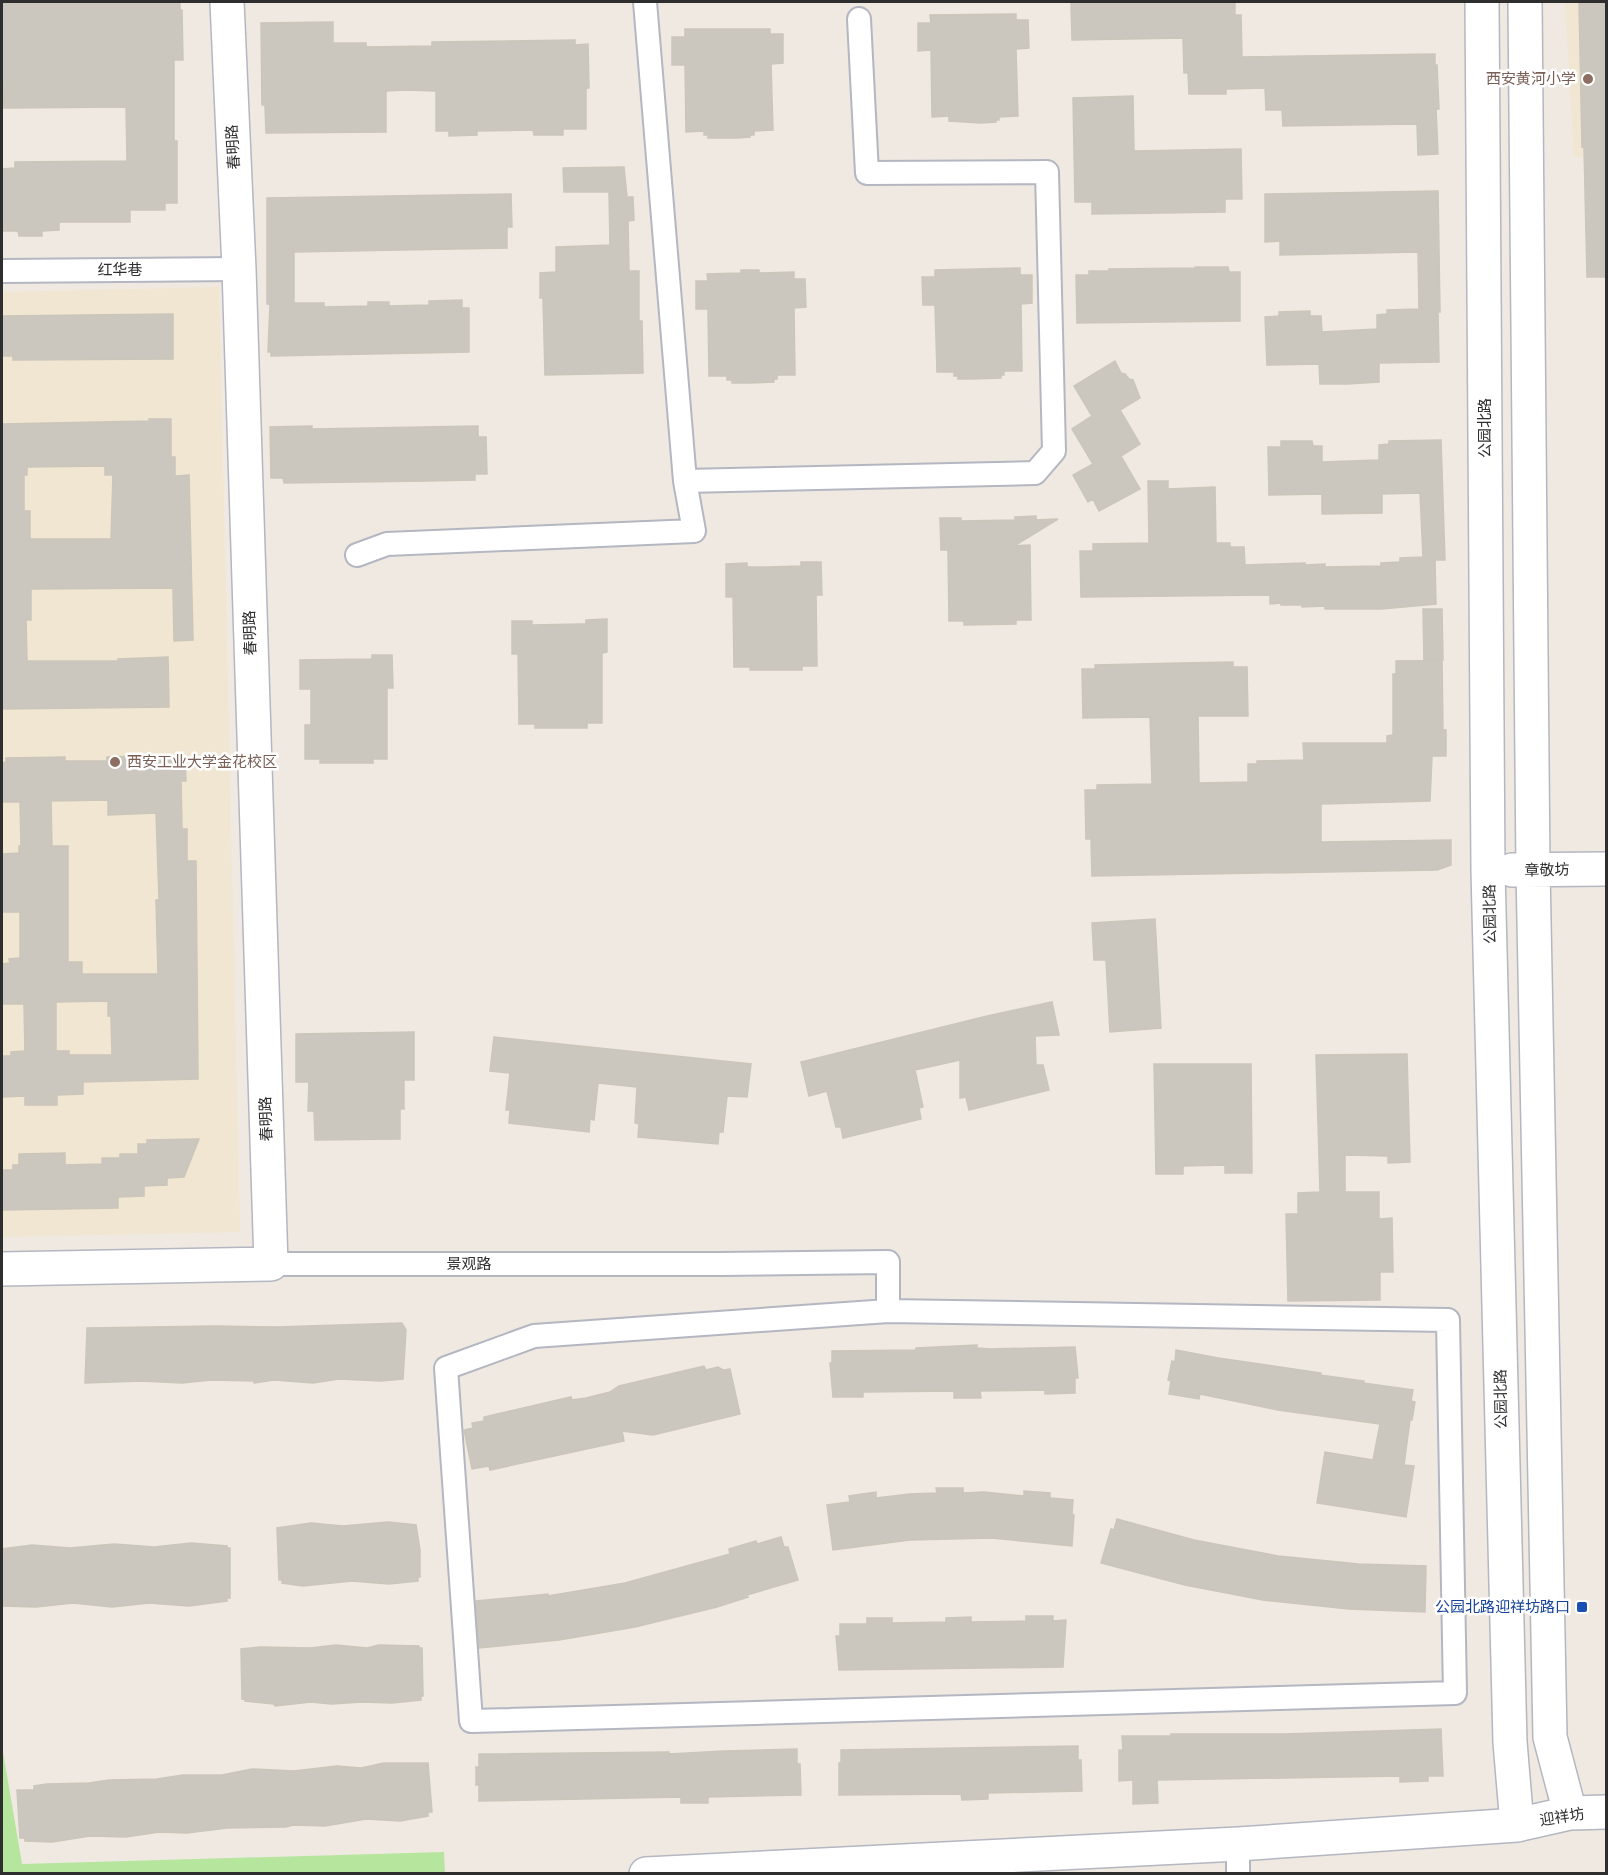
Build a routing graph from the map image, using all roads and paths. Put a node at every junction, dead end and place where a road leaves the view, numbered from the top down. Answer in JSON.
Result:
{"nodes":[{"id":1,"x":226,"y":2,"type":"edge"},
{"id":2,"x":645,"y":2,"type":"edge"},
{"id":3,"x":1482,"y":2,"type":"edge"},
{"id":4,"x":1525,"y":2,"type":"edge"},
{"id":5,"x":859,"y":19,"type":"dead end"},
{"id":6,"x":238,"y":269,"type":"junction"},
{"id":7,"x":2,"y":271,"type":"edge"},
{"id":8,"x":686,"y":481,"type":"junction"},
{"id":9,"x":357,"y":555,"type":"dead end"},
{"id":10,"x":1606,"y":868,"type":"edge"},
{"id":11,"x":1533,"y":870,"type":"junction"},
{"id":12,"x":1488,"y":871,"type":"junction"},
{"id":13,"x":271,"y":1264,"type":"junction"},
{"id":14,"x":2,"y":1269,"type":"edge"},
{"id":15,"x":888,"y":1311,"type":"junction"},
{"id":16,"x":1606,"y":1812,"type":"edge"},
{"id":17,"x":1570,"y":1813,"type":"junction"},
{"id":18,"x":1517,"y":1825,"type":"junction"},
{"id":19,"x":1238,"y":1859,"type":"edge"},
{"id":20,"x":646,"y":1874,"type":"edge"}],
"edges":[{"from":1,"to":6,"type":"main road","name":"春明路"},
{"from":2,"to":8,"type":"street"},
{"from":3,"to":12,"type":"main road","name":"公园北路"},
{"from":4,"to":11,"type":"main road"},
{"from":5,"to":8,"type":"street"},
{"from":6,"to":7,"type":"street","name":"红华巷"},
{"from":6,"to":13,"type":"main road","name":"春明路"},
{"from":8,"to":9,"type":"street"},
{"from":10,"to":11,"type":"main road","name":"章敬坊"},
{"from":11,"to":12,"type":"main road","name":"章敬坊"},
{"from":11,"to":17,"type":"main road"},
{"from":12,"to":18,"type":"main road","name":"公园北路"},
{"from":13,"to":14,"type":"main road","name":"景观路"},
{"from":13,"to":15,"type":"street","name":"景观路"},
{"from":15,"to":15,"type":"street"},
{"from":16,"to":17,"type":"main road","name":"迎祥坊"},
{"from":17,"to":18,"type":"main road","name":"迎祥坊"},
{"from":18,"to":19,"type":"main road","name":"迎祥坊"},
{"from":19,"to":20,"type":"main road","name":"迎祥坊"}]}
